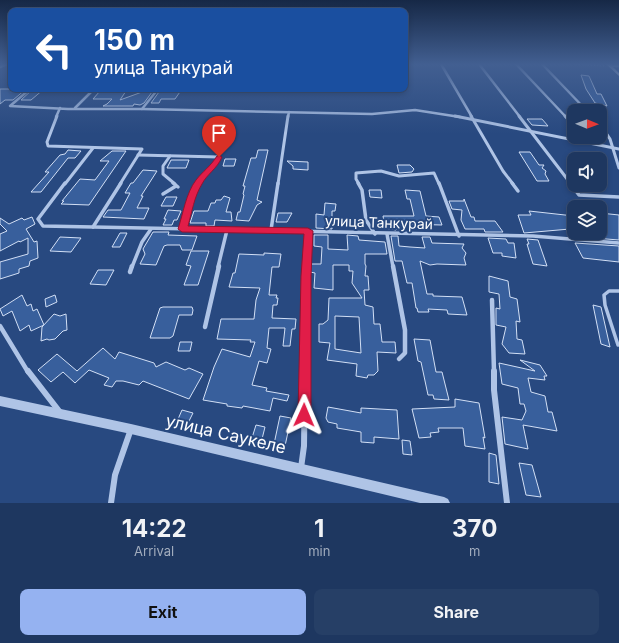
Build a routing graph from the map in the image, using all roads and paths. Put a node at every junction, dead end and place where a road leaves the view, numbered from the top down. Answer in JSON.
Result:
{"nodes":[{"id":1,"x":454,"y":87,"type":"edge"},
{"id":2,"x":496,"y":87,"type":"edge"},
{"id":3,"x":538,"y":87,"type":"edge"},
{"id":4,"x":564,"y":87,"type":"edge"},
{"id":5,"x":26,"y":92,"type":"edge"},
{"id":6,"x":91,"y":92,"type":"edge"},
{"id":7,"x":156,"y":92,"type":"edge"},
{"id":8,"x":580,"y":104,"type":"edge"},
{"id":9,"x":74,"y":108,"type":"junction"},
{"id":10,"x":142,"y":109,"type":"junction"},
{"id":11,"x":60,"y":110,"type":"junction"},
{"id":12,"x":289,"y":112,"type":"junction"},
{"id":13,"x":472,"y":119,"type":"junction"},
{"id":14,"x":567,"y":119,"type":"edge"},
{"id":15,"x":528,"y":130,"type":"junction"},
{"id":16,"x":607,"y":135,"type":"edge"},
{"id":17,"x":567,"y":138,"type":"edge"},
{"id":18,"x":594,"y":144,"type":"edge"},
{"id":19,"x":93,"y":148,"type":"junction"},
{"id":20,"x":614,"y":149,"type":"junction"},
{"id":21,"x":619,"y":149,"type":"edge"},
{"id":22,"x":138,"y":155,"type":"junction"},
{"id":23,"x":170,"y":155,"type":"junction"},
{"id":24,"x":619,"y":168,"type":"edge"},
{"id":25,"x":518,"y":191,"type":"dead end"},
{"id":26,"x":163,"y":194,"type":"dead end"},
{"id":27,"x":619,"y":197,"type":"edge"},
{"id":28,"x":93,"y":227,"type":"junction"},
{"id":29,"x":154,"y":228,"type":"junction"},
{"id":30,"x":182,"y":229,"type":"junction"},
{"id":31,"x":227,"y":230,"type":"junction"},
{"id":32,"x":271,"y":230,"type":"junction"},
{"id":33,"x":308,"y":231,"type":"junction"},
{"id":34,"x":375,"y":234,"type":"junction"},
{"id":35,"x":387,"y":234,"type":"junction"},
{"id":36,"x":459,"y":236,"type":"junction"},
{"id":37,"x":619,"y":243,"type":"edge"},
{"id":38,"x":130,"y":272,"type":"dead end"},
{"id":39,"x":619,"y":291,"type":"edge"},
{"id":40,"x":492,"y":300,"type":"dead end"},
{"id":41,"x":0,"y":326,"type":"edge"},
{"id":42,"x":205,"y":327,"type":"dead end"},
{"id":43,"x":618,"y":345,"type":"edge"},
{"id":44,"x":399,"y":359,"type":"dead end"},
{"id":45,"x":0,"y":401,"type":"edge"},
{"id":46,"x":60,"y":413,"type":"junction"},
{"id":47,"x":131,"y":429,"type":"junction"},
{"id":48,"x":301,"y":469,"type":"junction"},
{"id":49,"x":111,"y":503,"type":"edge"},
{"id":50,"x":444,"y":503,"type":"edge"},
{"id":51,"x":507,"y":503,"type":"edge"}],
"edges":[{"from":1,"to":13,"type":"street"},
{"from":2,"to":15,"type":"street"},
{"from":3,"to":14,"type":"street"},
{"from":4,"to":8,"type":"street"},
{"from":5,"to":11,"type":"street"},
{"from":6,"to":9,"type":"street"},
{"from":7,"to":10,"type":"street"},
{"from":9,"to":10,"type":"street"},
{"from":9,"to":11,"type":"street"},
{"from":10,"to":12,"type":"street"},
{"from":11,"to":19,"type":"street"},
{"from":12,"to":13,"type":"street"},
{"from":12,"to":32,"type":"street"},
{"from":13,"to":15,"type":"street"},
{"from":13,"to":25,"type":"street"},
{"from":15,"to":17,"type":"street"},
{"from":15,"to":27,"type":"street"},
{"from":16,"to":20,"type":"street"},
{"from":18,"to":20,"type":"street"},
{"from":19,"to":22,"type":"street"},
{"from":19,"to":28,"type":"street","name":"улица Танкурай"},
{"from":20,"to":21,"type":"street"},
{"from":20,"to":24,"type":"street"},
{"from":22,"to":23,"type":"street"},
{"from":22,"to":28,"type":"street"},
{"from":23,"to":26,"type":"street"},
{"from":23,"to":30,"type":"street"},
{"from":28,"to":29,"type":"street","name":"улица Танкурай"},
{"from":29,"to":30,"type":"street","name":"улица Танкурай"},
{"from":29,"to":38,"type":"street"},
{"from":30,"to":31,"type":"street","name":"улица Танкурай"},
{"from":31,"to":32,"type":"street","name":"улица Танкурай"},
{"from":31,"to":42,"type":"street"},
{"from":32,"to":33,"type":"street","name":"улица Танкурай"},
{"from":33,"to":34,"type":"street","name":"улица Танкурай"},
{"from":33,"to":48,"type":"street"},
{"from":34,"to":35,"type":"street","name":"улица Танкурай"},
{"from":34,"to":36,"type":"street"},
{"from":35,"to":36,"type":"street","name":"улица Танкурай"},
{"from":35,"to":44,"type":"street"},
{"from":36,"to":37,"type":"street","name":"улица Танкурай"},
{"from":39,"to":43,"type":"lane"},
{"from":40,"to":51,"type":"street"},
{"from":41,"to":46,"type":"street"},
{"from":45,"to":46,"type":"street","name":"улица Саукеле"},
{"from":46,"to":47,"type":"street","name":"улица Саукеле"},
{"from":47,"to":48,"type":"street","name":"улица Саукеле"},
{"from":47,"to":49,"type":"street"},
{"from":48,"to":50,"type":"street","name":"улица Саукеле"}]}
